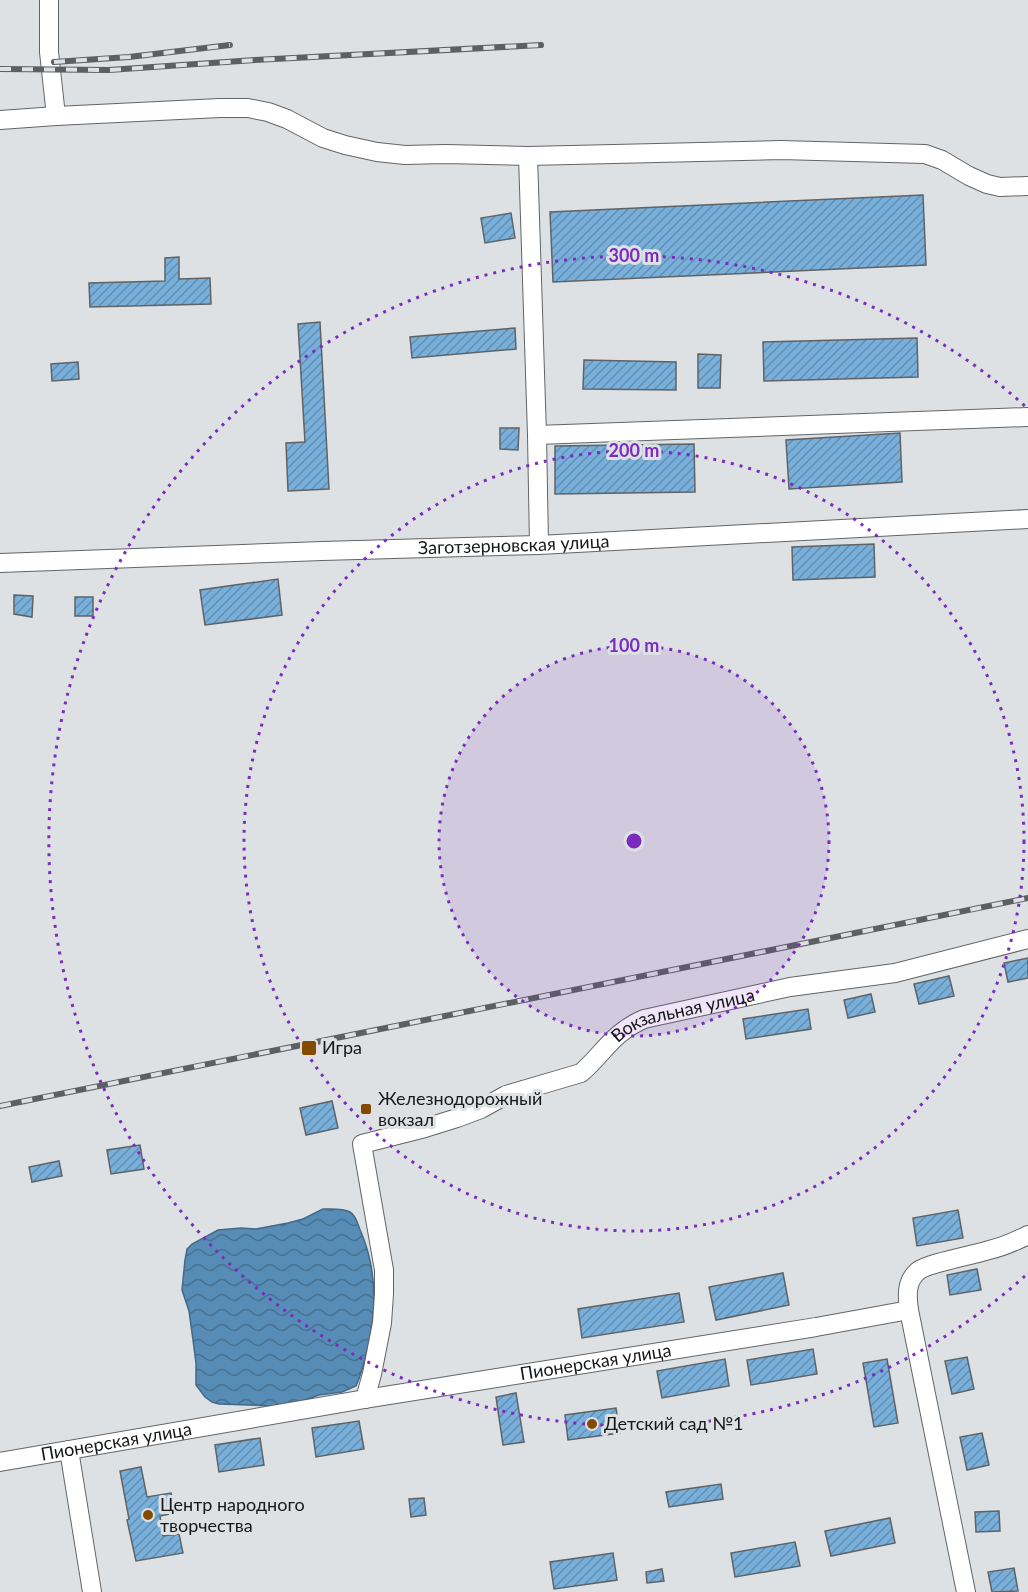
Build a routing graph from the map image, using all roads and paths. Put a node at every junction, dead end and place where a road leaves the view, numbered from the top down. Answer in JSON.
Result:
{"nodes":[{"id":1,"x":49,"y":0,"type":"edge"},
{"id":2,"x":56,"y":116,"type":"junction"},
{"id":3,"x":0,"y":120,"type":"edge"},
{"id":4,"x":528,"y":156,"type":"junction"},
{"id":5,"x":1028,"y":186,"type":"edge"},
{"id":6,"x":1028,"y":417,"type":"edge"},
{"id":7,"x":537,"y":435,"type":"junction"},
{"id":8,"x":1028,"y":519,"type":"edge"},
{"id":9,"x":539,"y":545,"type":"junction"},
{"id":10,"x":0,"y":563,"type":"edge"},
{"id":11,"x":1028,"y":939,"type":"edge"},
{"id":12,"x":1028,"y":1234,"type":"edge"},
{"id":13,"x":909,"y":1310,"type":"junction"},
{"id":14,"x":365,"y":1400,"type":"junction"},
{"id":15,"x":69,"y":1450,"type":"junction"},
{"id":16,"x":0,"y":1462,"type":"edge"},
{"id":17,"x":92,"y":1592,"type":"edge"},
{"id":18,"x":966,"y":1592,"type":"edge"}],
"edges":[{"from":1,"to":2,"type":"street"},
{"from":2,"to":3,"type":"street"},
{"from":2,"to":4,"type":"street"},
{"from":4,"to":5,"type":"street"},
{"from":4,"to":7,"type":"street"},
{"from":6,"to":7,"type":"street"},
{"from":7,"to":9,"type":"street"},
{"from":8,"to":9,"type":"street","name":"Заготзерновская улица"},
{"from":9,"to":10,"type":"street","name":"Заготзерновская улица"},
{"from":11,"to":14,"type":"street","name":"Вокзальная улица"},
{"from":12,"to":13,"type":"street"},
{"from":13,"to":14,"type":"street","name":"Пионерская улица"},
{"from":13,"to":18,"type":"street"},
{"from":14,"to":15,"type":"street","name":"Пионерская улица"},
{"from":15,"to":16,"type":"street","name":"Пионерская улица"},
{"from":15,"to":17,"type":"street"}]}
